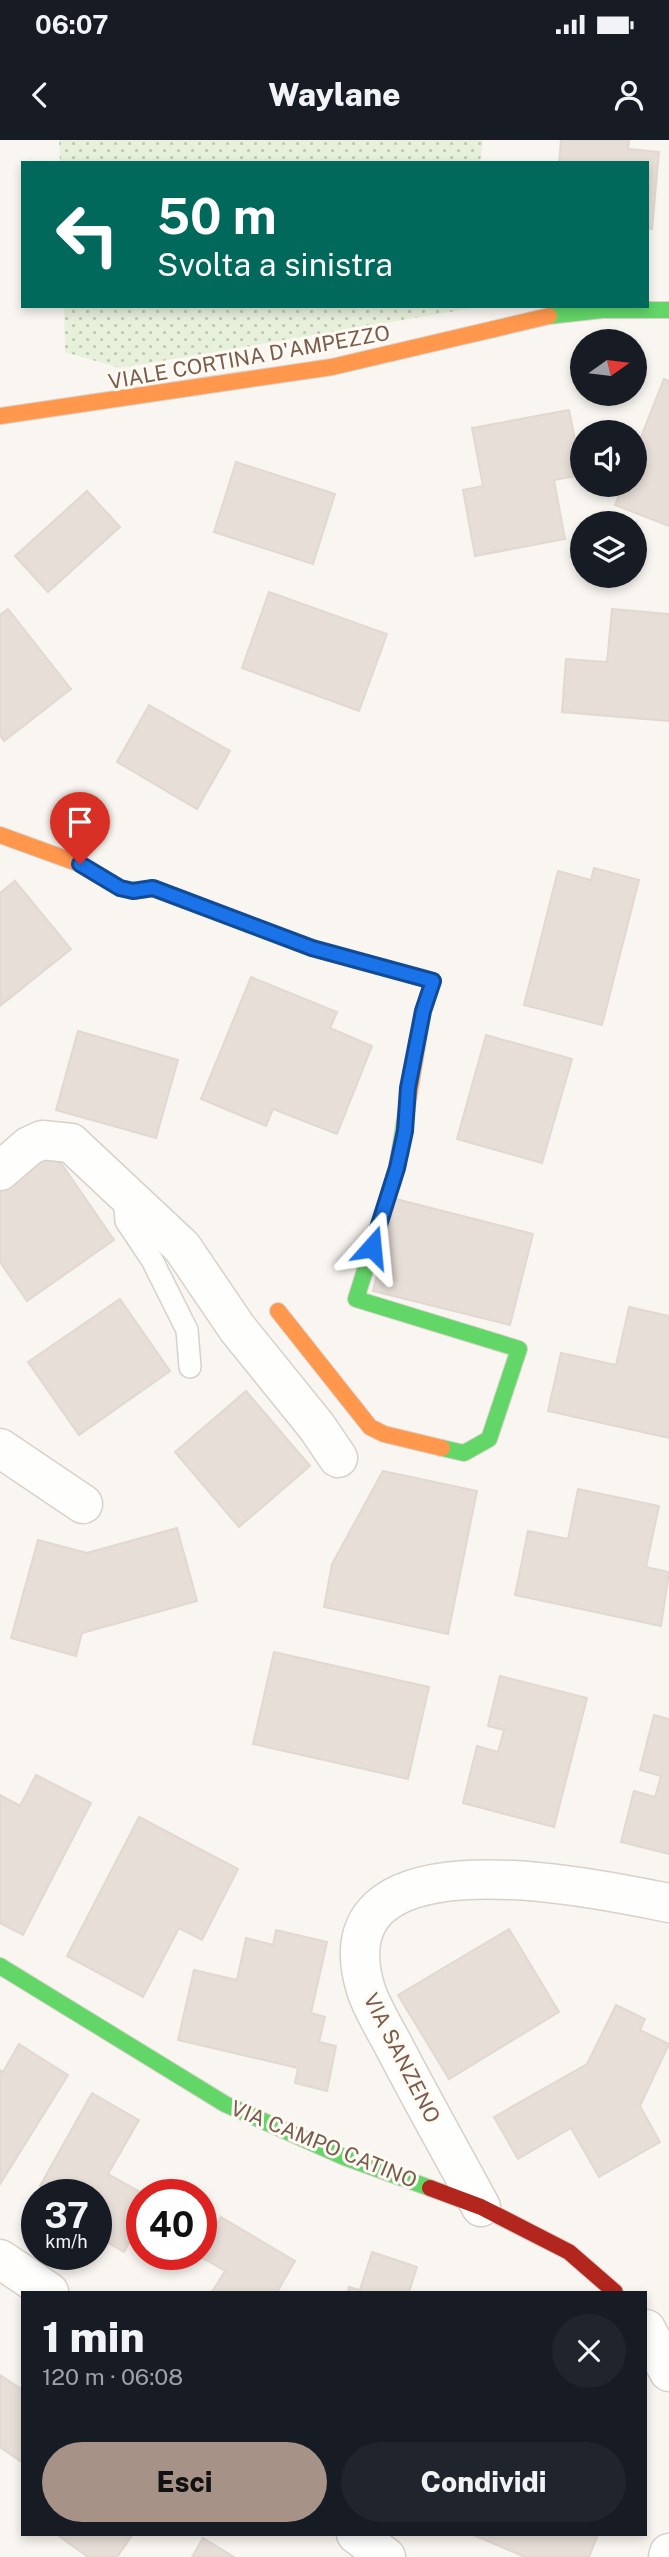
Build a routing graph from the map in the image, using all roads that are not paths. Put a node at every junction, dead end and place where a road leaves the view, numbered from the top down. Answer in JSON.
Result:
{"nodes":[{"id":1,"x":669,"y":310,"type":"edge"},
{"id":2,"x":0,"y":416,"type":"edge"},
{"id":3,"x":0,"y":835,"type":"edge"},
{"id":4,"x":0,"y":1171,"type":"edge"},
{"id":5,"x":124,"y":1189,"type":"junction"},
{"id":6,"x":278,"y":1311,"type":"dead end"},
{"id":7,"x":190,"y":1367,"type":"dead end"},
{"id":8,"x":0,"y":1448,"type":"edge"},
{"id":9,"x":338,"y":1458,"type":"dead end"},
{"id":10,"x":83,"y":1504,"type":"dead end"},
{"id":11,"x":669,"y":1903,"type":"edge"},
{"id":12,"x":0,"y":1966,"type":"edge"},
{"id":13,"x":481,"y":2207,"type":"junction"},
{"id":14,"x":0,"y":2259,"type":"edge"},
{"id":15,"x":48,"y":2291,"type":"edge"},
{"id":16,"x":614,"y":2291,"type":"edge"},
{"id":17,"x":647,"y":2331,"type":"edge"},
{"id":18,"x":669,"y":2372,"type":"edge"},
{"id":19,"x":359,"y":2536,"type":"edge"},
{"id":20,"x":386,"y":2557,"type":"edge"}],
"edges":[{"from":1,"to":2,"type":"street","name":"VIALE CORTINA D'AMPEZZO"},
{"from":3,"to":6,"type":"street"},
{"from":4,"to":5,"type":"street"},
{"from":5,"to":7,"type":"lane"},
{"from":5,"to":9,"type":"street"},
{"from":8,"to":10,"type":"street"},
{"from":11,"to":13,"type":"street","name":"VIA SANZENO"},
{"from":12,"to":13,"type":"street","name":"VIA CAMPO CATINO"},
{"from":13,"to":16,"type":"street","name":"VIA CAMPO CATINO"},
{"from":14,"to":15,"type":"street"},
{"from":17,"to":18,"type":"street"},
{"from":19,"to":20,"type":"street"}]}
